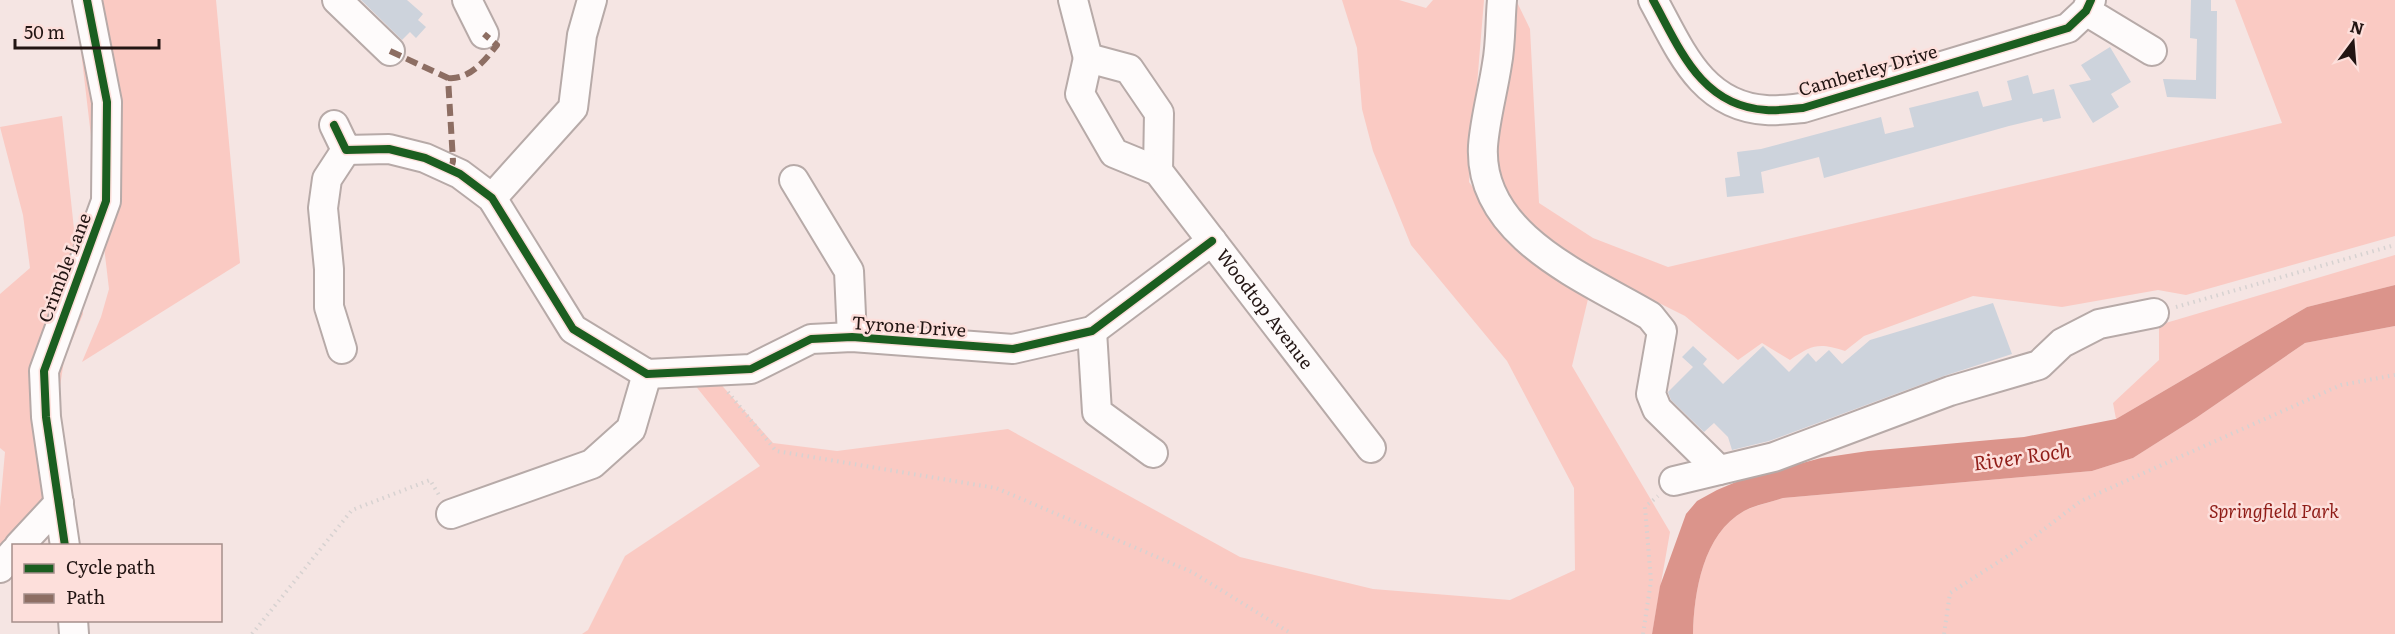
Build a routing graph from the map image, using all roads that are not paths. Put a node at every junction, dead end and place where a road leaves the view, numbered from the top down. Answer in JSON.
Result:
{"nodes":[{"id":1,"x":87,"y":0,"type":"edge"},
{"id":2,"x":337,"y":0,"type":"edge"},
{"id":3,"x":466,"y":0,"type":"edge"},
{"id":4,"x":592,"y":0,"type":"edge"},
{"id":5,"x":1073,"y":0,"type":"edge"},
{"id":6,"x":1502,"y":0,"type":"edge"},
{"id":7,"x":1653,"y":0,"type":"edge"},
{"id":8,"x":2089,"y":5,"type":"edge"},
{"id":9,"x":484,"y":33,"type":"dead end"},
{"id":10,"x":390,"y":51,"type":"dead end"},
{"id":11,"x":2153,"y":53,"type":"dead end"},
{"id":12,"x":1088,"y":58,"type":"junction"},
{"id":13,"x":1158,"y":171,"type":"junction"},
{"id":14,"x":794,"y":180,"type":"dead end"},
{"id":15,"x":492,"y":198,"type":"junction"},
{"id":16,"x":1212,"y":241,"type":"junction"},
{"id":17,"x":2154,"y":314,"type":"road end"},
{"id":18,"x":1092,"y":331,"type":"junction"},
{"id":19,"x":852,"y":337,"type":"junction"},
{"id":20,"x":342,"y":349,"type":"dead end"},
{"id":21,"x":647,"y":374,"type":"junction"},
{"id":22,"x":1371,"y":448,"type":"dead end"},
{"id":23,"x":1154,"y":453,"type":"dead end"},
{"id":24,"x":1719,"y":470,"type":"junction"},
{"id":25,"x":1674,"y":481,"type":"road end"},
{"id":26,"x":59,"y":503,"type":"junction"},
{"id":27,"x":451,"y":514,"type":"road end"},
{"id":28,"x":21,"y":544,"type":"edge"},
{"id":29,"x":65,"y":544,"type":"edge"},
{"id":30,"x":12,"y":554,"type":"edge"},
{"id":31,"x":0,"y":567,"type":"edge"}],
"edges":[{"from":1,"to":26,"type":"street","name":"Crimble Lane"},
{"from":2,"to":10,"type":"street"},
{"from":3,"to":9,"type":"street"},
{"from":4,"to":15,"type":"street"},
{"from":5,"to":12,"type":"street"},
{"from":6,"to":24,"type":"street"},
{"from":7,"to":8,"type":"street","name":"Camberley Drive"},
{"from":8,"to":11,"type":"street"},
{"from":12,"to":13,"type":"street"},
{"from":12,"to":13,"type":"street"},
{"from":13,"to":16,"type":"street","name":"Woodtop Avenue"},
{"from":14,"to":19,"type":"street"},
{"from":15,"to":20,"type":"street"},
{"from":15,"to":21,"type":"street"},
{"from":16,"to":18,"type":"street","name":"Tyrone Drive"},
{"from":16,"to":22,"type":"street","name":"Woodtop Avenue"},
{"from":17,"to":24,"type":"street"},
{"from":18,"to":19,"type":"street","name":"Tyrone Drive"},
{"from":18,"to":23,"type":"street"},
{"from":19,"to":21,"type":"street","name":"Tyrone Drive"},
{"from":21,"to":27,"type":"street"},
{"from":24,"to":25,"type":"street"},
{"from":26,"to":28,"type":"street"},
{"from":26,"to":29,"type":"street","name":"Crimble Lane"},
{"from":30,"to":31,"type":"street"}]}
